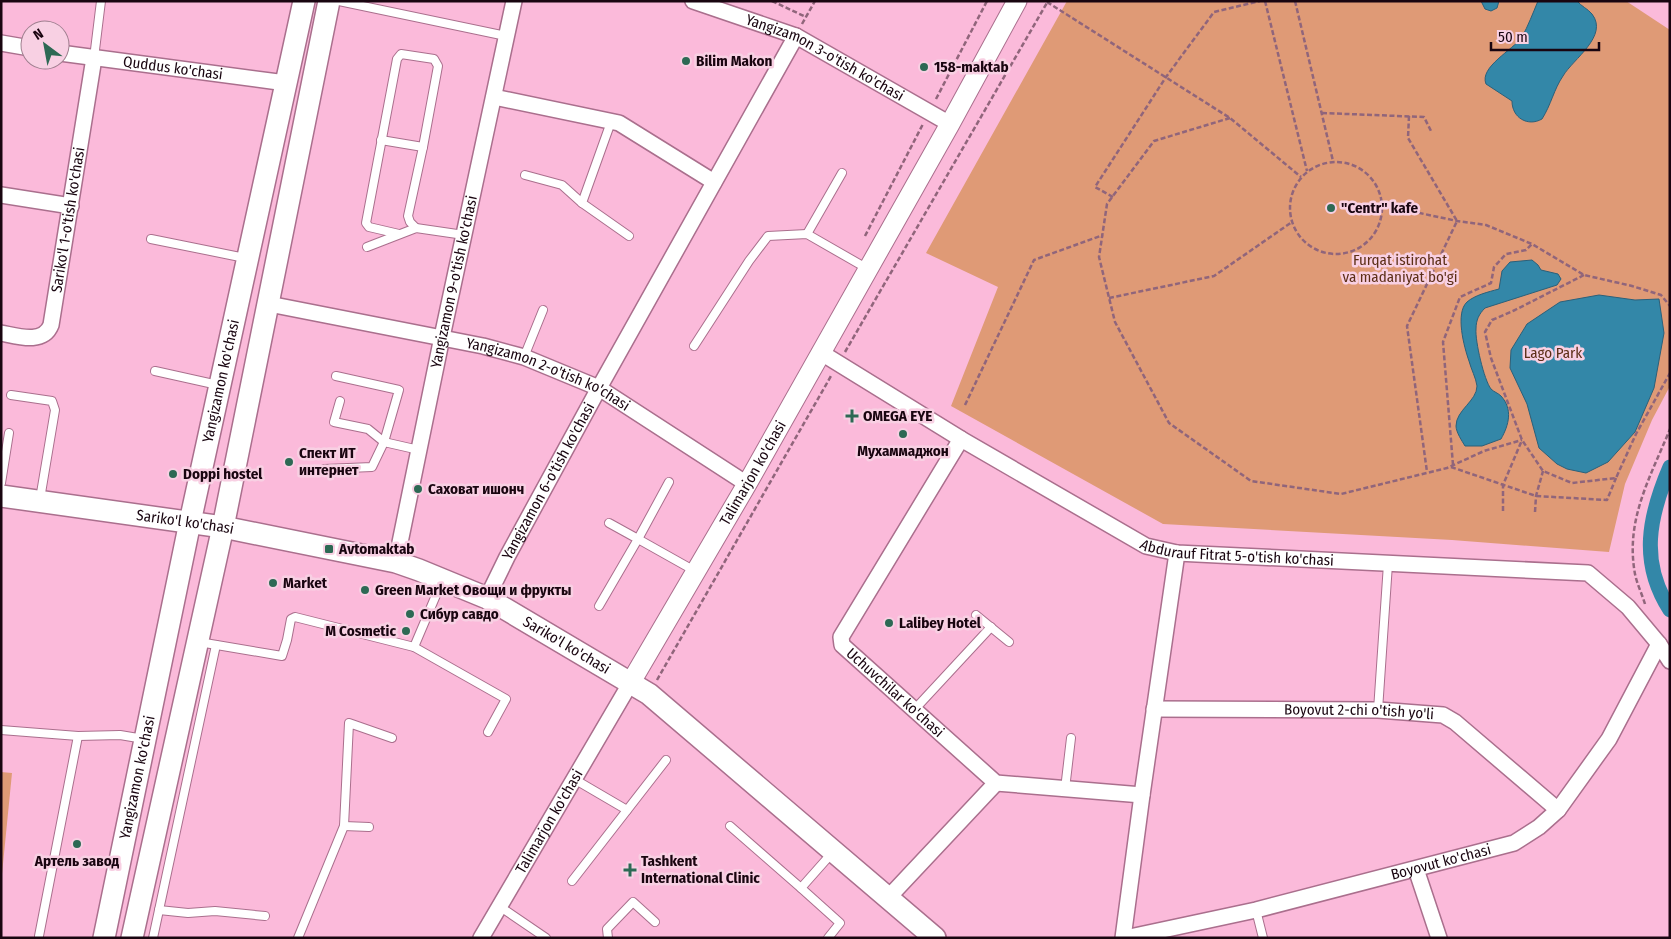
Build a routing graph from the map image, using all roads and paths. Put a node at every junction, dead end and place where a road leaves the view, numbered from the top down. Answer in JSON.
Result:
{"nodes":[{"id":1,"x":304,"y":1,"type":"edge"},
{"id":2,"x":329,"y":1,"type":"edge"},
{"id":3,"x":339,"y":1,"type":"edge"},
{"id":4,"x":514,"y":1,"type":"edge"},
{"id":5,"x":693,"y":1,"type":"edge"},
{"id":6,"x":772,"y":1,"type":"edge"},
{"id":7,"x":815,"y":1,"type":"edge"},
{"id":8,"x":1017,"y":1,"type":"edge"},
{"id":9,"x":1260,"y":1,"type":"edge"},
{"id":10,"x":1265,"y":1,"type":"edge"},
{"id":11,"x":1295,"y":1,"type":"edge"},
{"id":12,"x":101,"y":2,"type":"edge"},
{"id":13,"x":1047,"y":2,"type":"edge"},
{"id":14,"x":806,"y":17,"type":"junction"},
{"id":15,"x":506,"y":36,"type":"junction"},
{"id":16,"x":796,"y":36,"type":"junction"},
{"id":17,"x":1,"y":43,"type":"edge"},
{"id":18,"x":20,"y":46,"type":"edge"},
{"id":19,"x":70,"y":54,"type":"edge"},
{"id":20,"x":94,"y":58,"type":"junction"},
{"id":21,"x":1166,"y":77,"type":"junction"},
{"id":22,"x":286,"y":83,"type":"junction"},
{"id":23,"x":312,"y":87,"type":"junction"},
{"id":24,"x":494,"y":97,"type":"junction"},
{"id":25,"x":1322,"y":113,"type":"junction"},
{"id":26,"x":1409,"y":116,"type":"junction"},
{"id":27,"x":1230,"y":118,"type":"junction"},
{"id":28,"x":611,"y":122,"type":"junction"},
{"id":29,"x":950,"y":124,"type":"junction"},
{"id":30,"x":1432,"y":133,"type":"dead end"},
{"id":31,"x":381,"y":140,"type":"junction"},
{"id":32,"x":423,"y":147,"type":"junction"},
{"id":33,"x":1333,"y":161,"type":"junction"},
{"id":34,"x":1307,"y":171,"type":"junction"},
{"id":35,"x":842,"y":173,"type":"dead end"},
{"id":36,"x":525,"y":175,"type":"dead end"},
{"id":37,"x":1301,"y":177,"type":"junction"},
{"id":38,"x":714,"y":182,"type":"junction"},
{"id":39,"x":1,"y":195,"type":"edge"},
{"id":40,"x":1113,"y":196,"type":"junction"},
{"id":41,"x":582,"y":204,"type":"junction"},
{"id":42,"x":1382,"y":205,"type":"junction"},
{"id":43,"x":71,"y":206,"type":"junction"},
{"id":44,"x":1457,"y":221,"type":"junction"},
{"id":45,"x":1292,"y":222,"type":"junction"},
{"id":46,"x":416,"y":228,"type":"junction"},
{"id":47,"x":399,"y":234,"type":"junction"},
{"id":48,"x":806,"y":234,"type":"junction"},
{"id":49,"x":1103,"y":235,"type":"junction"},
{"id":50,"x":464,"y":236,"type":"junction"},
{"id":51,"x":629,"y":236,"type":"dead end"},
{"id":52,"x":152,"y":239,"type":"dead end"},
{"id":53,"x":1532,"y":244,"type":"junction"},
{"id":54,"x":367,"y":247,"type":"dead end"},
{"id":55,"x":248,"y":259,"type":"junction"},
{"id":56,"x":868,"y":268,"type":"junction"},
{"id":57,"x":1584,"y":275,"type":"junction"},
{"id":58,"x":1109,"y":298,"type":"junction"},
{"id":59,"x":269,"y":304,"type":"junction"},
{"id":60,"x":1670,"y":306,"type":"edge"},
{"id":61,"x":543,"y":310,"type":"dead end"},
{"id":62,"x":1,"y":333,"type":"edge"},
{"id":63,"x":442,"y":337,"type":"junction"},
{"id":64,"x":694,"y":346,"type":"dead end"},
{"id":65,"x":820,"y":352,"type":"junction"},
{"id":66,"x":524,"y":357,"type":"junction"},
{"id":67,"x":838,"y":363,"type":"junction"},
{"id":68,"x":155,"y":371,"type":"dead end"},
{"id":69,"x":1670,"y":373,"type":"edge"},
{"id":70,"x":336,"y":376,"type":"dead end"},
{"id":71,"x":220,"y":385,"type":"junction"},
{"id":72,"x":600,"y":388,"type":"junction"},
{"id":73,"x":12,"y":395,"type":"dead end"},
{"id":74,"x":340,"y":401,"type":"dead end"},
{"id":75,"x":964,"y":405,"type":"dead end"},
{"id":76,"x":1670,"y":429,"type":"edge"},
{"id":77,"x":9,"y":433,"type":"dead end"},
{"id":78,"x":962,"y":439,"type":"junction"},
{"id":79,"x":1522,"y":440,"type":"junction"},
{"id":80,"x":384,"y":442,"type":"junction"},
{"id":81,"x":419,"y":450,"type":"junction"},
{"id":82,"x":1451,"y":466,"type":"junction"},
{"id":83,"x":324,"y":469,"type":"dead end"},
{"id":84,"x":1543,"y":471,"type":"junction"},
{"id":85,"x":1427,"y":472,"type":"junction"},
{"id":86,"x":1616,"y":478,"type":"junction"},
{"id":87,"x":669,"y":482,"type":"dead end"},
{"id":88,"x":1,"y":483,"type":"edge"},
{"id":89,"x":747,"y":484,"type":"junction"},
{"id":90,"x":1504,"y":485,"type":"junction"},
{"id":91,"x":1,"y":496,"type":"edge"},
{"id":92,"x":1536,"y":496,"type":"junction"},
{"id":93,"x":40,"y":501,"type":"junction"},
{"id":94,"x":1503,"y":511,"type":"dead end"},
{"id":95,"x":1535,"y":512,"type":"dead end"},
{"id":96,"x":190,"y":522,"type":"junction"},
{"id":97,"x":609,"y":523,"type":"dead end"},
{"id":98,"x":223,"y":527,"type":"junction"},
{"id":99,"x":638,"y":539,"type":"junction"},
{"id":100,"x":1177,"y":553,"type":"junction"},
{"id":101,"x":396,"y":562,"type":"junction"},
{"id":102,"x":1388,"y":564,"type":"junction"},
{"id":103,"x":697,"y":572,"type":"junction"},
{"id":104,"x":442,"y":579,"type":"junction"},
{"id":105,"x":487,"y":598,"type":"junction"},
{"id":106,"x":599,"y":606,"type":"dead end"},
{"id":107,"x":1648,"y":613,"type":"dead end"},
{"id":108,"x":976,"y":614,"type":"dead end"},
{"id":109,"x":991,"y":627,"type":"junction"},
{"id":110,"x":1009,"y":642,"type":"dead end"},
{"id":111,"x":207,"y":643,"type":"junction"},
{"id":112,"x":1659,"y":644,"type":"junction"},
{"id":113,"x":414,"y":647,"type":"junction"},
{"id":114,"x":1670,"y":660,"type":"edge"},
{"id":115,"x":631,"y":682,"type":"junction"},
{"id":116,"x":649,"y":694,"type":"junction"},
{"id":117,"x":1154,"y":709,"type":"junction"},
{"id":118,"x":914,"y":710,"type":"junction"},
{"id":119,"x":1378,"y":710,"type":"junction"},
{"id":120,"x":1,"y":730,"type":"edge"},
{"id":121,"x":488,"y":732,"type":"dead end"},
{"id":122,"x":78,"y":736,"type":"junction"},
{"id":123,"x":392,"y":738,"type":"dead end"},
{"id":124,"x":1071,"y":738,"type":"dead end"},
{"id":125,"x":146,"y":739,"type":"junction"},
{"id":126,"x":666,"y":760,"type":"dead end"},
{"id":127,"x":574,"y":779,"type":"junction"},
{"id":128,"x":996,"y":783,"type":"junction"},
{"id":129,"x":1065,"y":789,"type":"junction"},
{"id":130,"x":1142,"y":795,"type":"junction"},
{"id":131,"x":627,"y":810,"type":"junction"},
{"id":132,"x":1558,"y":810,"type":"junction"},
{"id":133,"x":344,"y":826,"type":"junction"},
{"id":134,"x":730,"y":826,"type":"dead end"},
{"id":135,"x":370,"y":827,"type":"dead end"},
{"id":136,"x":123,"y":848,"type":"junction"},
{"id":137,"x":833,"y":851,"type":"junction"},
{"id":138,"x":150,"y":853,"type":"junction"},
{"id":139,"x":1416,"y":869,"type":"junction"},
{"id":140,"x":572,"y":881,"type":"dead end"},
{"id":141,"x":801,"y":888,"type":"junction"},
{"id":142,"x":888,"y":898,"type":"junction"},
{"id":143,"x":498,"y":906,"type":"junction"},
{"id":144,"x":160,"y":910,"type":"junction"},
{"id":145,"x":1256,"y":910,"type":"junction"},
{"id":146,"x":265,"y":916,"type":"dead end"},
{"id":147,"x":655,"y":922,"type":"dead end"},
{"id":148,"x":38,"y":936,"type":"dead end"},
{"id":149,"x":104,"y":938,"type":"edge"},
{"id":150,"x":132,"y":938,"type":"edge"},
{"id":151,"x":153,"y":938,"type":"edge"},
{"id":152,"x":298,"y":938,"type":"edge"},
{"id":153,"x":481,"y":938,"type":"edge"},
{"id":154,"x":546,"y":938,"type":"edge"},
{"id":155,"x":608,"y":938,"type":"edge"},
{"id":156,"x":828,"y":938,"type":"edge"},
{"id":157,"x":935,"y":938,"type":"edge"},
{"id":158,"x":1124,"y":938,"type":"edge"},
{"id":159,"x":1263,"y":938,"type":"edge"},
{"id":160,"x":1439,"y":938,"type":"edge"}],
"edges":[{"from":1,"to":22,"type":"main road","name":"Yangizamon ko'chasi"},
{"from":2,"to":23,"type":"main road","name":"Yangizamon ko'chasi"},
{"from":3,"to":15,"type":"lane"},
{"from":4,"to":15,"type":"street","name":"Yangizamon 9-o'tish ko'chasi"},
{"from":5,"to":16,"type":"street","name":"Yangizamon 3-o'tish ko'chasi"},
{"from":6,"to":14,"type":"path"},
{"from":7,"to":14,"type":"path"},
{"from":8,"to":29,"type":"street","name":"Talimarjon ko'chasi"},
{"from":9,"to":21,"type":"path"},
{"from":10,"to":34,"type":"path"},
{"from":11,"to":25,"type":"path"},
{"from":12,"to":20,"type":"lane"},
{"from":13,"to":21,"type":"path"},
{"from":13,"to":67,"type":"path"},
{"from":14,"to":16,"type":"path"},
{"from":15,"to":24,"type":"street","name":"Yangizamon 9-o'tish ko'chasi"},
{"from":16,"to":29,"type":"street","name":"Yangizamon 3-o'tish ko'chasi"},
{"from":16,"to":38,"type":"street","name":"Yangizamon 6-o'tish ko'chasi"},
{"from":17,"to":18,"type":"street"},
{"from":19,"to":20,"type":"street","name":"Quddus ko'chasi"},
{"from":20,"to":22,"type":"street","name":"Quddus ko'chasi"},
{"from":20,"to":43,"type":"street","name":"Sariko'l 1-o'tish ko'chasi"},
{"from":21,"to":27,"type":"path"},
{"from":21,"to":40,"type":"path"},
{"from":22,"to":23,"type":"main road"},
{"from":22,"to":55,"type":"main road","name":"Yangizamon ko'chasi"},
{"from":23,"to":59,"type":"main road","name":"Yangizamon ko'chasi"},
{"from":24,"to":28,"type":"street"},
{"from":24,"to":50,"type":"street","name":"Yangizamon 9-o'tish ko'chasi"},
{"from":25,"to":26,"type":"path"},
{"from":25,"to":33,"type":"path"},
{"from":26,"to":30,"type":"path"},
{"from":26,"to":44,"type":"path"},
{"from":27,"to":37,"type":"path"},
{"from":27,"to":40,"type":"path"},
{"from":28,"to":38,"type":"street"},
{"from":28,"to":41,"type":"lane"},
{"from":29,"to":56,"type":"street","name":"Talimarjon ko'chasi"},
{"from":31,"to":32,"type":"lane"},
{"from":31,"to":32,"type":"lane"},
{"from":31,"to":47,"type":"lane"},
{"from":32,"to":46,"type":"lane"},
{"from":33,"to":34,"type":"path"},
{"from":33,"to":42,"type":"path"},
{"from":34,"to":37,"type":"path"},
{"from":35,"to":48,"type":"lane"},
{"from":36,"to":41,"type":"lane"},
{"from":37,"to":45,"type":"path"},
{"from":38,"to":72,"type":"street","name":"Yangizamon 6-o'tish ko'chasi"},
{"from":39,"to":43,"type":"street"},
{"from":40,"to":49,"type":"path"},
{"from":41,"to":51,"type":"lane"},
{"from":42,"to":44,"type":"path"},
{"from":42,"to":45,"type":"path"},
{"from":43,"to":62,"type":"street","name":"Sariko'l 1-o'tish ko'chasi"},
{"from":44,"to":53,"type":"path"},
{"from":44,"to":85,"type":"path"},
{"from":45,"to":58,"type":"path"},
{"from":46,"to":47,"type":"lane"},
{"from":46,"to":50,"type":"lane"},
{"from":47,"to":54,"type":"lane"},
{"from":48,"to":56,"type":"lane"},
{"from":48,"to":64,"type":"lane"},
{"from":49,"to":58,"type":"path"},
{"from":49,"to":75,"type":"path"},
{"from":50,"to":63,"type":"street","name":"Yangizamon 9-o'tish ko'chasi"},
{"from":52,"to":55,"type":"lane"},
{"from":53,"to":57,"type":"path"},
{"from":53,"to":82,"type":"path"},
{"from":55,"to":71,"type":"main road","name":"Yangizamon ko'chasi"},
{"from":56,"to":65,"type":"street","name":"Talimarjon ko'chasi"},
{"from":57,"to":60,"type":"path"},
{"from":57,"to":79,"type":"path"},
{"from":58,"to":85,"type":"path"},
{"from":59,"to":63,"type":"street","name":"Yangizamon 2-o'tish ko'chasi"},
{"from":59,"to":98,"type":"main road","name":"Yangizamon ko'chasi"},
{"from":61,"to":66,"type":"lane"},
{"from":63,"to":66,"type":"street","name":"Yangizamon 2-o'tish ko'chasi"},
{"from":63,"to":81,"type":"street","name":"Yangizamon 9-o'tish ko'chasi"},
{"from":65,"to":67,"type":"street","name":"Abdurauf Fitrat 5-o'tish ko'chasi"},
{"from":65,"to":89,"type":"street","name":"Talimarjon ko'chasi"},
{"from":66,"to":72,"type":"street","name":"Yangizamon 2-o'tish ko'chasi"},
{"from":67,"to":78,"type":"street","name":"Abdurauf Fitrat 5-o'tish ko'chasi"},
{"from":67,"to":116,"type":"path"},
{"from":68,"to":71,"type":"lane"},
{"from":69,"to":86,"type":"path"},
{"from":70,"to":80,"type":"lane"},
{"from":71,"to":96,"type":"main road","name":"Yangizamon ko'chasi"},
{"from":72,"to":89,"type":"street","name":"Yangizamon 2-o'tish ko'chasi"},
{"from":72,"to":105,"type":"street","name":"Yangizamon 6-o'tish ko'chasi"},
{"from":73,"to":93,"type":"lane"},
{"from":74,"to":80,"type":"lane"},
{"from":76,"to":107,"type":"path"},
{"from":77,"to":88,"type":"lane"},
{"from":78,"to":100,"type":"street","name":"Abdurauf Fitrat 5-o'tish ko'chasi"},
{"from":78,"to":118,"type":"street","name":"Uchuvchilar ko'chasi"},
{"from":79,"to":82,"type":"path"},
{"from":79,"to":84,"type":"path"},
{"from":79,"to":90,"type":"path"},
{"from":80,"to":81,"type":"lane"},
{"from":80,"to":83,"type":"lane"},
{"from":81,"to":101,"type":"street","name":"Yangizamon 9-o'tish ko'chasi"},
{"from":82,"to":85,"type":"path"},
{"from":82,"to":90,"type":"path"},
{"from":84,"to":86,"type":"path"},
{"from":84,"to":92,"type":"path"},
{"from":86,"to":92,"type":"path"},
{"from":87,"to":99,"type":"lane"},
{"from":89,"to":103,"type":"street","name":"Talimarjon ko'chasi"},
{"from":90,"to":92,"type":"path"},
{"from":90,"to":94,"type":"path"},
{"from":91,"to":93,"type":"main road","name":"Sariko'l ko'chasi"},
{"from":92,"to":95,"type":"path"},
{"from":93,"to":96,"type":"main road","name":"Sariko'l ko'chasi"},
{"from":96,"to":98,"type":"main road","name":"Sariko'l ko'chasi"},
{"from":96,"to":125,"type":"main road","name":"Yangizamon ko'chasi"},
{"from":97,"to":99,"type":"lane"},
{"from":98,"to":101,"type":"main road","name":"Sariko'l ko'chasi"},
{"from":98,"to":111,"type":"main road","name":"Yangizamon ko'chasi"},
{"from":99,"to":103,"type":"lane"},
{"from":99,"to":106,"type":"lane"},
{"from":100,"to":102,"type":"street","name":"Abdurauf Fitrat 5-o'tish ko'chasi"},
{"from":100,"to":117,"type":"street","name":"Boyovut ko'chasi"},
{"from":101,"to":104,"type":"main road","name":"Sariko'l ko'chasi"},
{"from":102,"to":112,"type":"street","name":"Abdurauf Fitrat 5-o'tish ko'chasi"},
{"from":102,"to":119,"type":"lane"},
{"from":103,"to":115,"type":"street","name":"Talimarjon ko'chasi"},
{"from":104,"to":105,"type":"main road","name":"Sariko'l ko'chasi"},
{"from":104,"to":113,"type":"lane"},
{"from":105,"to":115,"type":"main road","name":"Sariko'l ko'chasi"},
{"from":108,"to":109,"type":"lane"},
{"from":109,"to":110,"type":"lane"},
{"from":109,"to":118,"type":"lane"},
{"from":111,"to":113,"type":"lane"},
{"from":111,"to":138,"type":"main road","name":"Yangizamon ko'chasi"},
{"from":111,"to":144,"type":"lane"},
{"from":112,"to":114,"type":"street","name":"Abdurauf Fitrat 5-o'tish ko'chasi"},
{"from":112,"to":132,"type":"street","name":"Boyovut ko'chasi"},
{"from":113,"to":121,"type":"lane"},
{"from":115,"to":116,"type":"main road","name":"Sariko'l ko'chasi"},
{"from":115,"to":127,"type":"street","name":"Talimarjon ko'chasi"},
{"from":116,"to":137,"type":"main road","name":"Sariko'l ko'chasi"},
{"from":117,"to":119,"type":"street","name":"Boyovut 2-chi o'tish yo'li"},
{"from":117,"to":130,"type":"street","name":"Boyovut ko'chasi"},
{"from":118,"to":128,"type":"street","name":"Uchuvchilar ko'chasi"},
{"from":119,"to":132,"type":"street","name":"Boyovut 2-chi o'tish yo'li"},
{"from":120,"to":122,"type":"lane"},
{"from":122,"to":125,"type":"lane"},
{"from":122,"to":148,"type":"lane"},
{"from":123,"to":133,"type":"lane"},
{"from":124,"to":129,"type":"lane"},
{"from":125,"to":136,"type":"main road","name":"Yangizamon ko'chasi"},
{"from":126,"to":131,"type":"lane"},
{"from":127,"to":131,"type":"lane"},
{"from":127,"to":143,"type":"street","name":"Talimarjon ko'chasi"},
{"from":128,"to":129,"type":"street"},
{"from":128,"to":142,"type":"street"},
{"from":129,"to":130,"type":"street"},
{"from":130,"to":158,"type":"street","name":"Boyovut ko'chasi"},
{"from":131,"to":140,"type":"lane"},
{"from":132,"to":139,"type":"street","name":"Boyovut ko'chasi"},
{"from":133,"to":135,"type":"lane"},
{"from":133,"to":152,"type":"lane"},
{"from":134,"to":141,"type":"lane"},
{"from":136,"to":138,"type":"main road"},
{"from":136,"to":149,"type":"main road","name":"Yangizamon ko'chasi"},
{"from":137,"to":141,"type":"lane"},
{"from":137,"to":142,"type":"main road","name":"Sariko'l ko'chasi"},
{"from":138,"to":150,"type":"main road","name":"Yangizamon ko'chasi"},
{"from":139,"to":145,"type":"street","name":"Boyovut ko'chasi"},
{"from":139,"to":160,"type":"street"},
{"from":141,"to":156,"type":"lane"},
{"from":142,"to":157,"type":"main road","name":"Sariko'l ko'chasi"},
{"from":143,"to":153,"type":"street","name":"Talimarjon ko'chasi"},
{"from":143,"to":154,"type":"lane"},
{"from":144,"to":146,"type":"lane"},
{"from":144,"to":151,"type":"lane"},
{"from":145,"to":158,"type":"street","name":"Boyovut ko'chasi"},
{"from":145,"to":159,"type":"lane"},
{"from":147,"to":155,"type":"lane"}]}
